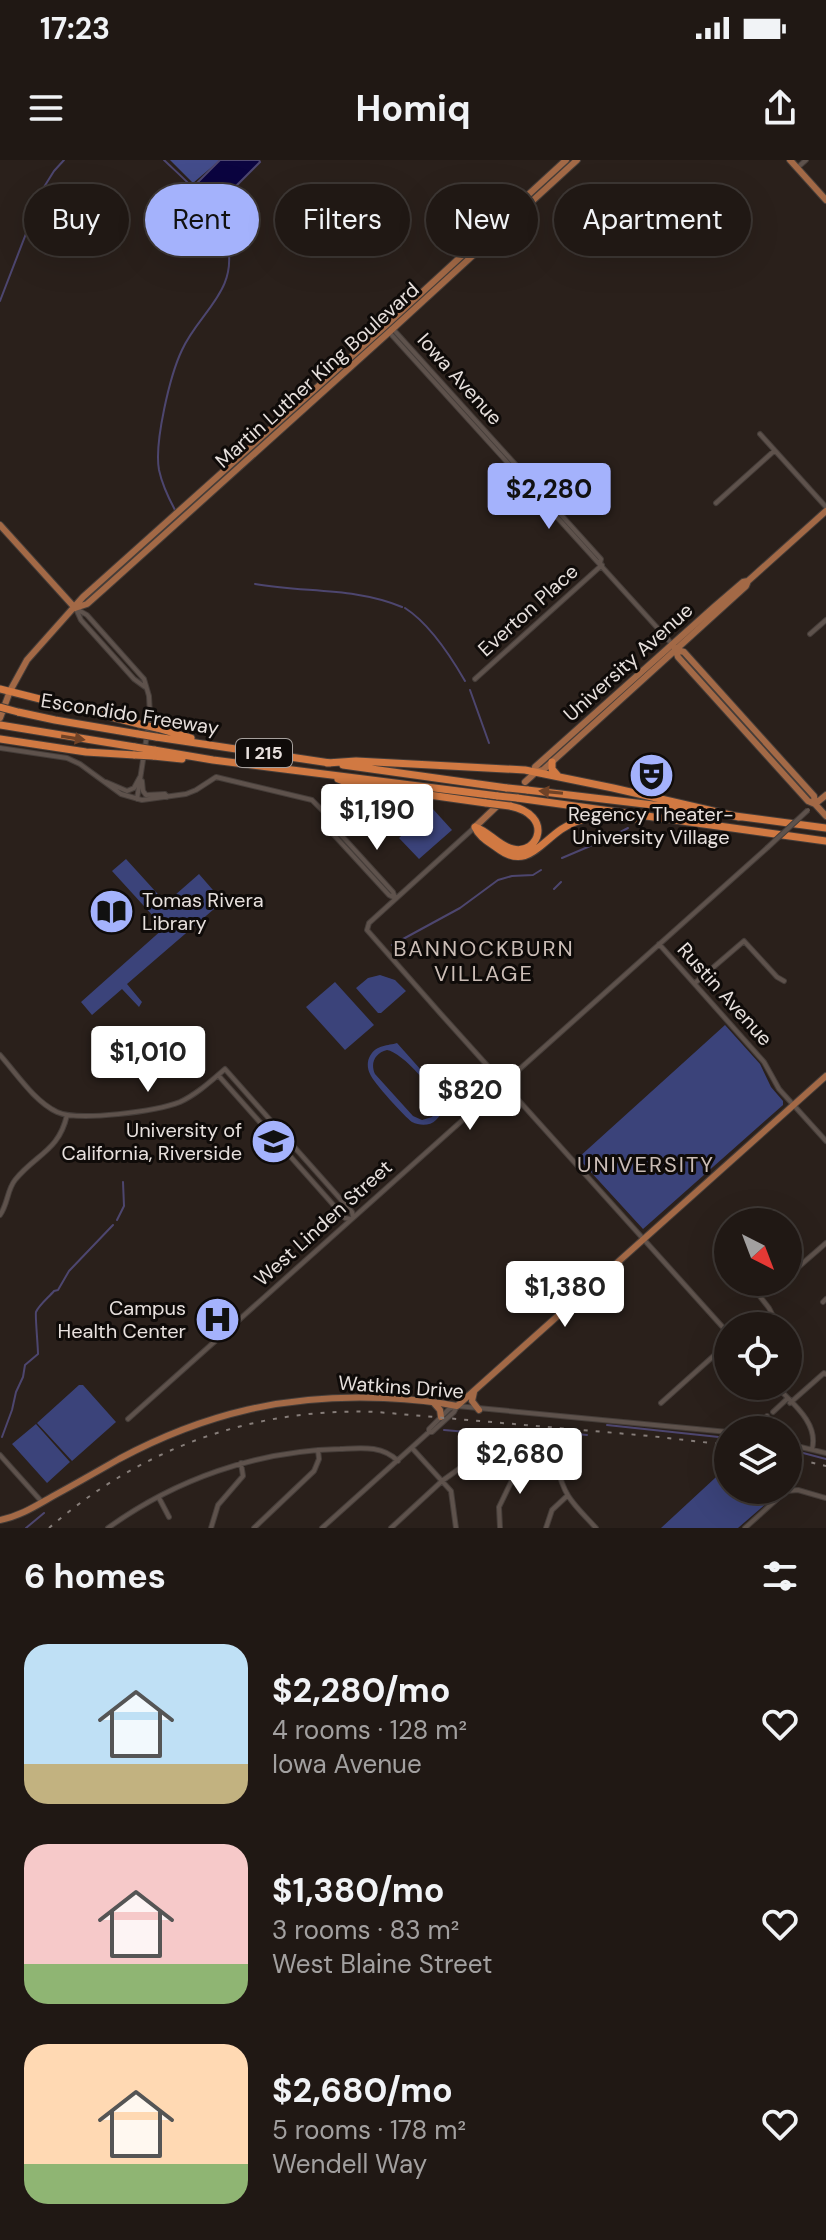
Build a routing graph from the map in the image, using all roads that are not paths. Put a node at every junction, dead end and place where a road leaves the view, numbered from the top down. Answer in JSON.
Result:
{"nodes":[{"id":1,"x":566,"y":160,"type":"edge"},
{"id":2,"x":577,"y":160,"type":"edge"},
{"id":3,"x":790,"y":160,"type":"edge"},
{"id":4,"x":806,"y":160,"type":"edge"},
{"id":5,"x":797,"y":168,"type":"junction"},
{"id":6,"x":826,"y":200,"type":"edge"},
{"id":7,"x":389,"y":328,"type":"junction"},
{"id":8,"x":760,"y":434,"type":"dead end"},
{"id":9,"x":774,"y":451,"type":"junction"},
{"id":10,"x":716,"y":503,"type":"dead end"},
{"id":11,"x":826,"y":509,"type":"edge"},
{"id":12,"x":0,"y":525,"type":"edge"},
{"id":13,"x":601,"y":564,"type":"junction"},
{"id":14,"x":748,"y":581,"type":"junction"},
{"id":15,"x":729,"y":594,"type":"junction"},
{"id":16,"x":75,"y":608,"type":"junction"},
{"id":17,"x":717,"y":613,"type":"junction"},
{"id":18,"x":826,"y":620,"type":"edge"},
{"id":19,"x":810,"y":634,"type":"dead end"},
{"id":20,"x":674,"y":647,"type":"junction"},
{"id":21,"x":475,"y":679,"type":"dead end"},
{"id":22,"x":0,"y":689,"type":"edge"},
{"id":23,"x":10,"y":691,"type":"junction"},
{"id":24,"x":0,"y":707,"type":"edge"},
{"id":25,"x":0,"y":718,"type":"edge"},
{"id":26,"x":0,"y":725,"type":"edge"},
{"id":27,"x":157,"y":733,"type":"junction"},
{"id":28,"x":0,"y":739,"type":"edge"},
{"id":29,"x":0,"y":748,"type":"edge"},
{"id":30,"x":135,"y":751,"type":"junction"},
{"id":31,"x":552,"y":762,"type":"junction"},
{"id":32,"x":327,"y":763,"type":"junction"},
{"id":33,"x":536,"y":772,"type":"junction"},
{"id":34,"x":141,"y":775,"type":"junction"},
{"id":35,"x":325,"y":775,"type":"junction"},
{"id":36,"x":560,"y":777,"type":"junction"},
{"id":37,"x":100,"y":780,"type":"junction"},
{"id":38,"x":526,"y":786,"type":"junction"},
{"id":39,"x":826,"y":795,"type":"edge"},
{"id":40,"x":167,"y":797,"type":"junction"},
{"id":41,"x":137,"y":799,"type":"junction"},
{"id":42,"x":815,"y":804,"type":"junction"},
{"id":43,"x":496,"y":807,"type":"dead end"},
{"id":44,"x":824,"y":814,"type":"edge"},
{"id":45,"x":739,"y":817,"type":"junction"},
{"id":46,"x":673,"y":820,"type":"junction"},
{"id":47,"x":475,"y":827,"type":"junction"},
{"id":48,"x":826,"y":828,"type":"edge"},
{"id":49,"x":826,"y":841,"type":"edge"},
{"id":50,"x":395,"y":898,"type":"junction"},
{"id":51,"x":659,"y":944,"type":"junction"},
{"id":52,"x":784,"y":981,"type":"dead end"},
{"id":53,"x":695,"y":984,"type":"junction"},
{"id":54,"x":0,"y":1055,"type":"edge"},
{"id":55,"x":218,"y":1075,"type":"junction"},
{"id":56,"x":826,"y":1076,"type":"edge"},
{"id":57,"x":503,"y":1084,"type":"junction"},
{"id":58,"x":793,"y":1105,"type":"junction"},
{"id":59,"x":67,"y":1115,"type":"junction"},
{"id":60,"x":826,"y":1141,"type":"edge"},
{"id":61,"x":0,"y":1215,"type":"edge"},
{"id":62,"x":352,"y":1218,"type":"junction"},
{"id":63,"x":643,"y":1239,"type":"junction"},
{"id":64,"x":826,"y":1243,"type":"edge"},
{"id":65,"x":802,"y":1264,"type":"edge"},
{"id":66,"x":688,"y":1288,"type":"junction"},
{"id":67,"x":681,"y":1293,"type":"dead end"},
{"id":68,"x":705,"y":1307,"type":"junction"},
{"id":69,"x":699,"y":1312,"type":"dead end"},
{"id":70,"x":714,"y":1317,"type":"edge"},
{"id":71,"x":714,"y":1356,"type":"edge"},
{"id":72,"x":826,"y":1374,"type":"edge"},
{"id":73,"x":474,"y":1391,"type":"junction"},
{"id":74,"x":789,"y":1401,"type":"junction"},
{"id":75,"x":433,"y":1402,"type":"junction"},
{"id":76,"x":661,"y":1403,"type":"dead end"},
{"id":77,"x":457,"y":1406,"type":"junction"},
{"id":78,"x":479,"y":1410,"type":"junction"},
{"id":79,"x":773,"y":1412,"type":"dead end"},
{"id":80,"x":441,"y":1417,"type":"junction"},
{"id":81,"x":128,"y":1419,"type":"dead end"},
{"id":82,"x":714,"y":1431,"type":"edge"},
{"id":83,"x":429,"y":1432,"type":"junction"},
{"id":84,"x":802,"y":1447,"type":"edge"},
{"id":85,"x":412,"y":1448,"type":"junction"},
{"id":86,"x":812,"y":1449,"type":"junction"},
{"id":87,"x":318,"y":1450,"type":"junction"},
{"id":88,"x":826,"y":1453,"type":"edge"},
{"id":89,"x":0,"y":1455,"type":"edge"},
{"id":90,"x":398,"y":1461,"type":"junction"},
{"id":91,"x":241,"y":1463,"type":"junction"},
{"id":92,"x":516,"y":1463,"type":"junction"},
{"id":93,"x":565,"y":1464,"type":"dead end"},
{"id":94,"x":557,"y":1465,"type":"junction"},
{"id":95,"x":442,"y":1481,"type":"junction"},
{"id":96,"x":567,"y":1496,"type":"junction"},
{"id":97,"x":158,"y":1497,"type":"junction"},
{"id":98,"x":826,"y":1498,"type":"edge"},
{"id":99,"x":42,"y":1502,"type":"junction"},
{"id":100,"x":169,"y":1517,"type":"dead end"},
{"id":101,"x":0,"y":1520,"type":"edge"},
{"id":102,"x":118,"y":1520,"type":"junction"},
{"id":103,"x":108,"y":1528,"type":"edge"},
{"id":104,"x":124,"y":1528,"type":"edge"},
{"id":105,"x":211,"y":1528,"type":"edge"},
{"id":106,"x":254,"y":1528,"type":"edge"},
{"id":107,"x":322,"y":1528,"type":"edge"},
{"id":108,"x":391,"y":1528,"type":"edge"},
{"id":109,"x":456,"y":1528,"type":"edge"},
{"id":110,"x":500,"y":1528,"type":"edge"},
{"id":111,"x":546,"y":1528,"type":"edge"},
{"id":112,"x":596,"y":1528,"type":"edge"},
{"id":113,"x":745,"y":1528,"type":"edge"}],
"edges":[{"from":1,"to":7,"type":"main road","name":"Martin Luther King Boulevard"},
{"from":2,"to":7,"type":"main road","name":"Martin Luther King Boulevard"},
{"from":3,"to":5,"type":"main road"},
{"from":4,"to":5,"type":"street"},
{"from":5,"to":6,"type":"main road"},
{"from":7,"to":13,"type":"street","name":"Iowa Avenue"},
{"from":7,"to":16,"type":"main road","name":"Martin Luther King Boulevard"},
{"from":8,"to":9,"type":"street"},
{"from":9,"to":10,"type":"street"},
{"from":9,"to":11,"type":"street"},
{"from":11,"to":14,"type":"main road","name":"University Avenue"},
{"from":12,"to":16,"type":"main road"},
{"from":13,"to":20,"type":"street","name":"Iowa Avenue"},
{"from":13,"to":21,"type":"street","name":"Everton Place"},
{"from":14,"to":15,"type":"main road","name":"University Avenue"},
{"from":14,"to":17,"type":"main road","name":"University Avenue"},
{"from":15,"to":17,"type":"main road"},
{"from":15,"to":20,"type":"main road","name":"University Avenue"},
{"from":16,"to":23,"type":"main road","name":"Martin Luther King Boulevard"},
{"from":16,"to":34,"type":"street"},
{"from":17,"to":20,"type":"main road","name":"University Avenue"},
{"from":18,"to":19,"type":"street"},
{"from":20,"to":31,"type":"main road","name":"University Avenue"},
{"from":20,"to":33,"type":"main road","name":"University Avenue"},
{"from":20,"to":42,"type":"main road","name":"Iowa Avenue"},
{"from":22,"to":23,"type":"highway"},
{"from":23,"to":25,"type":"main road","name":"Martin Luther King Boulevard"},
{"from":23,"to":27,"type":"highway","bridge":true},
{"from":24,"to":27,"type":"highway","name":"Escondido Freeway","number":"I 215","bridge":true},
{"from":26,"to":30,"type":"highway","name":"Escondido Freeway","number":"I 215","one_way":true},
{"from":27,"to":32,"type":"highway","name":"Escondido Freeway","number":"I 215"},
{"from":28,"to":30,"type":"highway"},
{"from":29,"to":37,"type":"street"},
{"from":30,"to":35,"type":"highway","name":"Escondido Freeway","number":"I 215","bridge":true},
{"from":31,"to":33,"type":"main road","name":"University Avenue"},
{"from":31,"to":36,"type":"highway"},
{"from":32,"to":33,"type":"highway"},
{"from":32,"to":38,"type":"highway","name":"Escondido Freeway","number":"I 215","bridge":true},
{"from":33,"to":36,"type":"highway"},
{"from":33,"to":38,"type":"main road","name":"University Avenue"},
{"from":34,"to":37,"type":"street"},
{"from":34,"to":40,"type":"street"},
{"from":34,"to":41,"type":"street"},
{"from":35,"to":46,"type":"highway","name":"Escondido Freeway","number":"I 215","bridge":true},
{"from":35,"to":47,"type":"highway","bridge":true},
{"from":36,"to":45,"type":"highway"},
{"from":37,"to":41,"type":"street"},
{"from":45,"to":38,"type":"highway","name":"Escondido Freeway","number":"I 215","one_way":true},
{"from":39,"to":42,"type":"main road","name":"West Linden Street"},
{"from":40,"to":41,"type":"street"},
{"from":40,"to":50,"type":"street"},
{"from":42,"to":44,"type":"main road","name":"Iowa Avenue"},
{"from":42,"to":51,"type":"street","name":"West Linden Street","bridge":true},
{"from":43,"to":47,"type":"main road"},
{"from":45,"to":48,"type":"highway","name":"Escondido Freeway","number":"I 215"},
{"from":46,"to":47,"type":"highway"},
{"from":46,"to":49,"type":"highway","name":"Escondido Freeway","number":"I 215"},
{"from":47,"to":50,"type":"street"},
{"from":50,"to":57,"type":"street"},
{"from":51,"to":53,"type":"street","name":"Rustin Avenue"},
{"from":51,"to":57,"type":"street","name":"West Linden Street"},
{"from":52,"to":53,"type":"street"},
{"from":53,"to":58,"type":"street","name":"Rustin Avenue"},
{"from":54,"to":59,"type":"street"},
{"from":55,"to":59,"type":"street"},
{"from":55,"to":62,"type":"street"},
{"from":55,"to":62,"type":"street"},
{"from":56,"to":58,"type":"main road"},
{"from":57,"to":62,"type":"street","name":"West Linden Street"},
{"from":57,"to":63,"type":"street"},
{"from":58,"to":60,"type":"street","name":"Rustin Avenue"},
{"from":58,"to":63,"type":"main road"},
{"from":59,"to":61,"type":"street"},
{"from":62,"to":81,"type":"street","name":"West Linden Street"},
{"from":63,"to":66,"type":"street"},
{"from":63,"to":73,"type":"main road"},
{"from":64,"to":65,"type":"street"},
{"from":66,"to":67,"type":"street"},
{"from":66,"to":68,"type":"street"},
{"from":68,"to":69,"type":"street"},
{"from":68,"to":70,"type":"street"},
{"from":71,"to":76,"type":"street"},
{"from":72,"to":74,"type":"street"},
{"from":73,"to":77,"type":"main road"},
{"from":73,"to":78,"type":"main road"},
{"from":74,"to":79,"type":"street"},
{"from":74,"to":86,"type":"street"},
{"from":75,"to":77,"type":"main road","name":"Watkins Drive"},
{"from":75,"to":80,"type":"main road"},
{"from":75,"to":99,"type":"main road","name":"Watkins Drive"},
{"from":77,"to":78,"type":"street","name":"Watkins Drive"},
{"from":77,"to":80,"type":"street"},
{"from":77,"to":83,"type":"street"},
{"from":78,"to":82,"type":"street","name":"Watkins Drive"},
{"from":80,"to":83,"type":"street"},
{"from":83,"to":85,"type":"street"},
{"from":84,"to":86,"type":"street"},
{"from":85,"to":90,"type":"street"},
{"from":85,"to":95,"type":"street"},
{"from":86,"to":88,"type":"street"},
{"from":87,"to":90,"type":"street"},
{"from":87,"to":91,"type":"street"},
{"from":87,"to":106,"type":"street"},
{"from":89,"to":99,"type":"street"},
{"from":90,"to":107,"type":"street"},
{"from":91,"to":97,"type":"street"},
{"from":91,"to":105,"type":"street"},
{"from":92,"to":94,"type":"street"},
{"from":92,"to":95,"type":"street"},
{"from":92,"to":110,"type":"street"},
{"from":93,"to":94,"type":"street"},
{"from":94,"to":96,"type":"street"},
{"from":95,"to":108,"type":"street"},
{"from":95,"to":109,"type":"street"},
{"from":96,"to":111,"type":"street"},
{"from":96,"to":112,"type":"street"},
{"from":97,"to":100,"type":"street"},
{"from":97,"to":102,"type":"street"},
{"from":98,"to":113,"type":"street"},
{"from":99,"to":101,"type":"main road","name":"Watkins Drive"},
{"from":102,"to":103,"type":"street"},
{"from":102,"to":104,"type":"street"}]}
